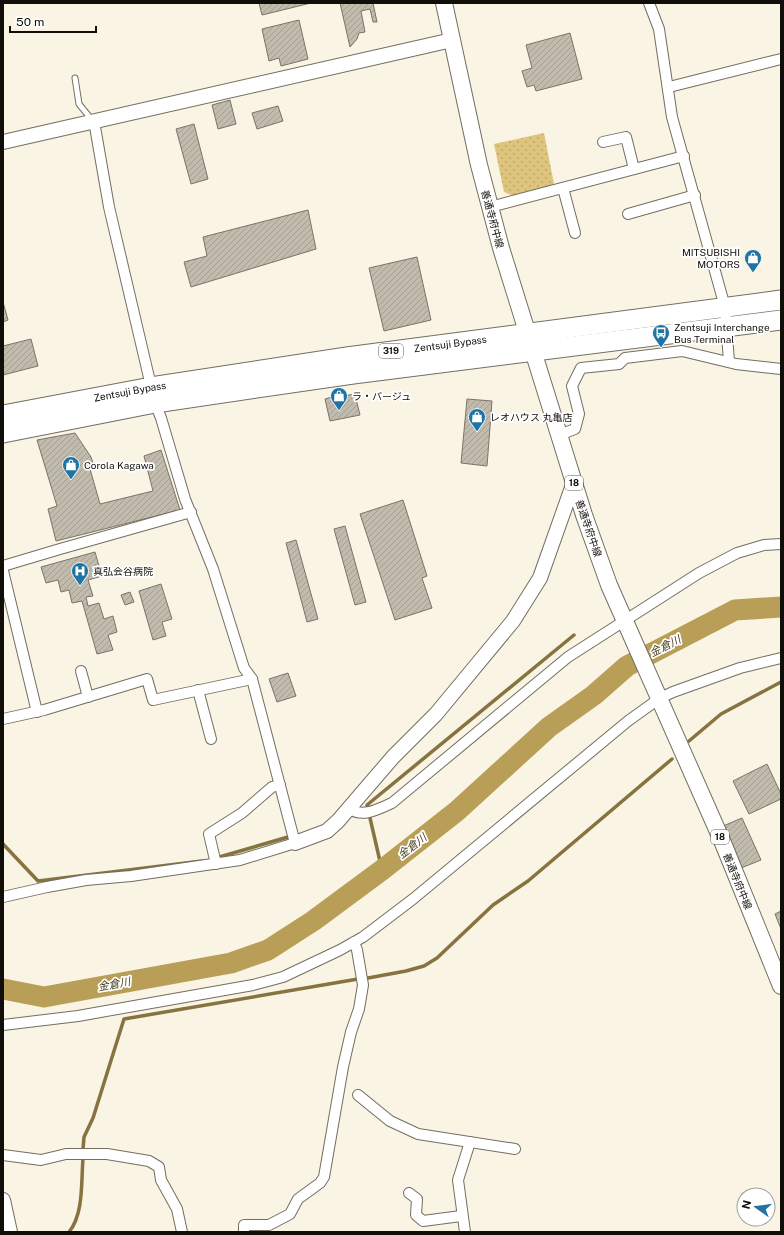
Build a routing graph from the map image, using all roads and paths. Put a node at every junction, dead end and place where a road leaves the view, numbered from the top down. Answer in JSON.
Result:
{"nodes":[{"id":1,"x":444,"y":3,"type":"edge"},
{"id":2,"x":649,"y":3,"type":"edge"},
{"id":3,"x":452,"y":40,"type":"junction"},
{"id":4,"x":781,"y":59,"type":"edge"},
{"id":5,"x":75,"y":78,"type":"dead end"},
{"id":6,"x":669,"y":87,"type":"junction"},
{"id":7,"x":94,"y":121,"type":"junction"},
{"id":8,"x":3,"y":142,"type":"edge"},
{"id":9,"x":603,"y":142,"type":"dead end"},
{"id":10,"x":684,"y":156,"type":"junction"},
{"id":11,"x":634,"y":169,"type":"junction"},
{"id":12,"x":563,"y":188,"type":"junction"},
{"id":13,"x":695,"y":195,"type":"junction"},
{"id":14,"x":490,"y":207,"type":"junction"},
{"id":15,"x":628,"y":214,"type":"dead end"},
{"id":16,"x":575,"y":233,"type":"dead end"},
{"id":17,"x":781,"y":300,"type":"edge"},
{"id":18,"x":725,"y":307,"type":"junction"},
{"id":19,"x":781,"y":320,"type":"edge"},
{"id":20,"x":727,"y":326,"type":"junction"},
{"id":21,"x":529,"y":342,"type":"junction"},
{"id":22,"x":729,"y":362,"type":"junction"},
{"id":23,"x":781,"y":369,"type":"edge"},
{"id":24,"x":153,"y":395,"type":"junction"},
{"id":25,"x":3,"y":415,"type":"edge"},
{"id":26,"x":3,"y":433,"type":"edge"},
{"id":27,"x":559,"y":435,"type":"junction"},
{"id":28,"x":574,"y":482,"type":"junction"},
{"id":29,"x":191,"y":512,"type":"junction"},
{"id":30,"x":781,"y":544,"type":"edge"},
{"id":31,"x":3,"y":566,"type":"edge"},
{"id":32,"x":3,"y":571,"type":"edge"},
{"id":33,"x":628,"y":626,"type":"junction"},
{"id":34,"x":781,"y":658,"type":"edge"},
{"id":35,"x":81,"y":671,"type":"dead end"},
{"id":36,"x":252,"y":679,"type":"junction"},
{"id":37,"x":198,"y":690,"type":"junction"},
{"id":38,"x":658,"y":694,"type":"junction"},
{"id":39,"x":88,"y":697,"type":"junction"},
{"id":40,"x":37,"y":712,"type":"junction"},
{"id":41,"x":3,"y":719,"type":"edge"},
{"id":42,"x":211,"y":739,"type":"dead end"},
{"id":43,"x":280,"y":785,"type":"junction"},
{"id":44,"x":350,"y":809,"type":"junction"},
{"id":45,"x":295,"y":843,"type":"junction"},
{"id":46,"x":216,"y":860,"type":"junction"},
{"id":47,"x":3,"y":897,"type":"edge"},
{"id":48,"x":354,"y":942,"type":"junction"},
{"id":49,"x":779,"y":977,"type":"edge"},
{"id":50,"x":3,"y":1025,"type":"edge"},
{"id":51,"x":358,"y":1095,"type":"dead end"},
{"id":52,"x":470,"y":1142,"type":"junction"},
{"id":53,"x":515,"y":1149,"type":"dead end"},
{"id":54,"x":3,"y":1155,"type":"edge"},
{"id":55,"x":409,"y":1193,"type":"dead end"},
{"id":56,"x":3,"y":1200,"type":"edge"},
{"id":57,"x":462,"y":1216,"type":"junction"},
{"id":58,"x":10,"y":1232,"type":"edge"},
{"id":59,"x":182,"y":1232,"type":"edge"},
{"id":60,"x":244,"y":1232,"type":"edge"},
{"id":61,"x":465,"y":1232,"type":"edge"}],
"edges":[{"from":1,"to":3,"type":"main road","name":"善通寺府中線","number":"18"},
{"from":2,"to":6,"type":"street"},
{"from":3,"to":7,"type":"street"},
{"from":3,"to":14,"type":"main road","name":"善通寺府中線","number":"18"},
{"from":4,"to":6,"type":"street"},
{"from":5,"to":7,"type":"lane"},
{"from":6,"to":10,"type":"street"},
{"from":7,"to":8,"type":"street"},
{"from":7,"to":24,"type":"street"},
{"from":9,"to":11,"type":"street"},
{"from":10,"to":11,"type":"street"},
{"from":10,"to":13,"type":"street"},
{"from":11,"to":12,"type":"street"},
{"from":12,"to":14,"type":"street"},
{"from":12,"to":16,"type":"street"},
{"from":13,"to":15,"type":"street"},
{"from":13,"to":18,"type":"street"},
{"from":14,"to":21,"type":"main road","name":"善通寺府中線","number":"18"},
{"from":17,"to":18,"type":"highway","name":"Zentsuji Bypass","number":"319"},
{"from":18,"to":20,"type":"street"},
{"from":18,"to":21,"type":"highway","name":"Zentsuji Bypass","number":"319"},
{"from":19,"to":20,"type":"highway","name":"Zentsuji Bypass","number":"319"},
{"from":20,"to":21,"type":"highway","name":"Zentsuji Bypass","number":"319"},
{"from":20,"to":22,"type":"street"},
{"from":21,"to":24,"type":"highway","name":"Zentsuji Bypass","number":"319"},
{"from":21,"to":27,"type":"main road","name":"善通寺府中線","number":"18"},
{"from":22,"to":23,"type":"street"},
{"from":22,"to":27,"type":"street"},
{"from":24,"to":25,"type":"highway","name":"Zentsuji Bypass","number":"319"},
{"from":24,"to":26,"type":"highway","name":"Zentsuji Bypass","number":"319"},
{"from":24,"to":29,"type":"street"},
{"from":27,"to":28,"type":"main road","name":"善通寺府中線","number":"18"},
{"from":28,"to":33,"type":"main road","name":"善通寺府中線","number":"18"},
{"from":28,"to":44,"type":"street"},
{"from":29,"to":31,"type":"street"},
{"from":29,"to":36,"type":"street"},
{"from":30,"to":33,"type":"street"},
{"from":32,"to":40,"type":"street"},
{"from":33,"to":38,"type":"main road","name":"善通寺府中線","number":"18"},
{"from":33,"to":44,"type":"street"},
{"from":34,"to":38,"type":"street"},
{"from":35,"to":39,"type":"street"},
{"from":36,"to":37,"type":"street"},
{"from":36,"to":43,"type":"street"},
{"from":37,"to":39,"type":"street"},
{"from":37,"to":42,"type":"street"},
{"from":38,"to":48,"type":"street"},
{"from":38,"to":49,"type":"main road","name":"善通寺府中線","number":"18"},
{"from":39,"to":40,"type":"street"},
{"from":40,"to":41,"type":"street"},
{"from":43,"to":45,"type":"street"},
{"from":43,"to":46,"type":"street"},
{"from":44,"to":45,"type":"street"},
{"from":45,"to":46,"type":"street"},
{"from":46,"to":47,"type":"street"},
{"from":48,"to":50,"type":"street"},
{"from":48,"to":60,"type":"street"},
{"from":51,"to":52,"type":"street"},
{"from":52,"to":53,"type":"street"},
{"from":52,"to":57,"type":"street"},
{"from":54,"to":59,"type":"street"},
{"from":55,"to":57,"type":"street"},
{"from":56,"to":58,"type":"street"},
{"from":57,"to":61,"type":"street"}]}
